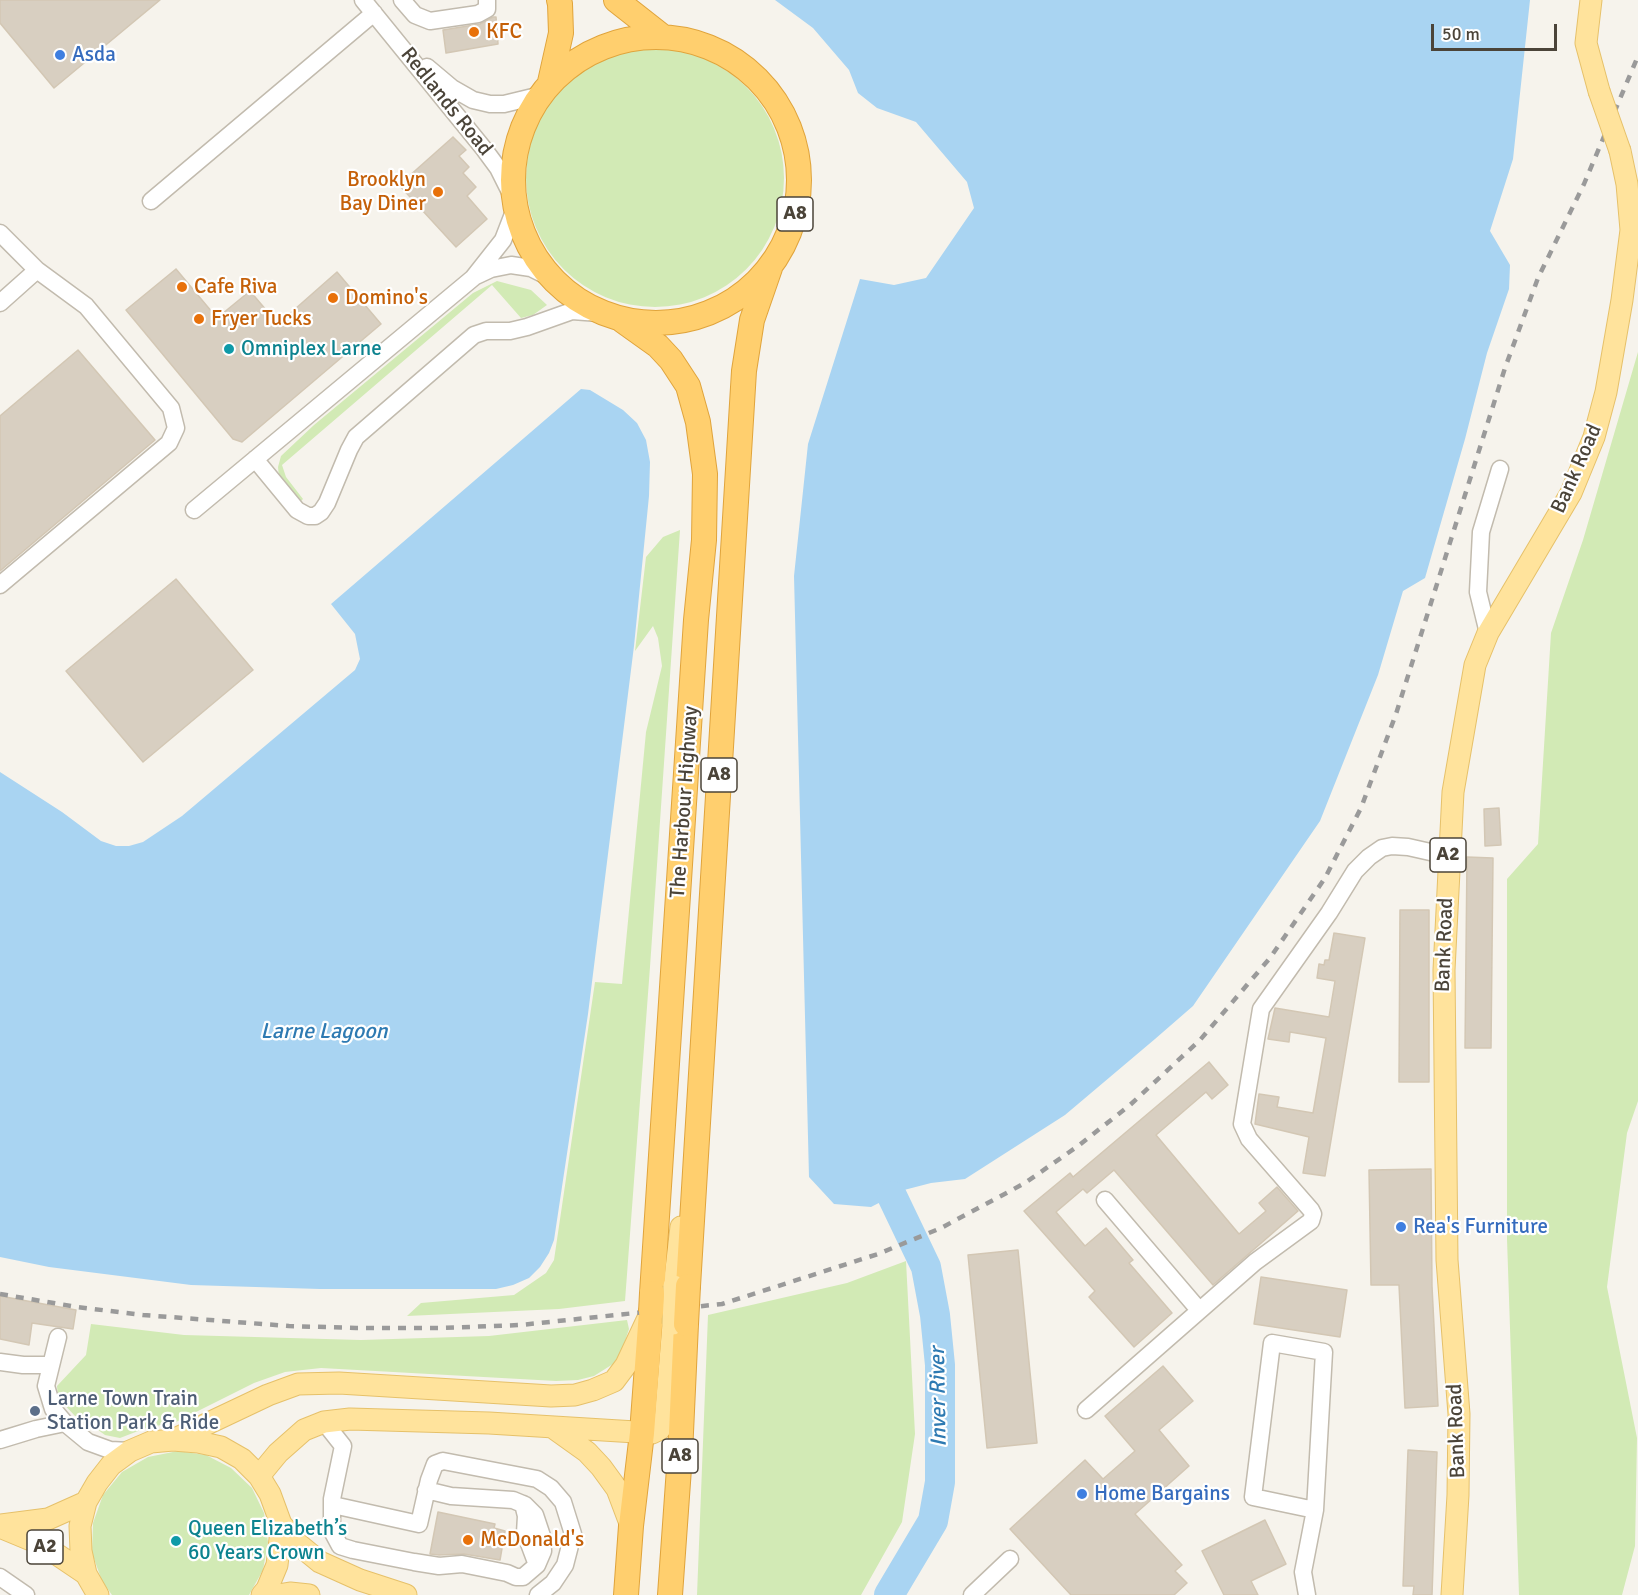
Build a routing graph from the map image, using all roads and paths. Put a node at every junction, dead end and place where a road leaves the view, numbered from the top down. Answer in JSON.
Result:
{"nodes":[{"id":1,"x":402,"y":0,"type":"edge"},
{"id":2,"x":487,"y":0,"type":"edge"},
{"id":3,"x":559,"y":0,"type":"edge"},
{"id":4,"x":616,"y":0,"type":"edge"},
{"id":5,"x":1592,"y":0,"type":"edge"},
{"id":6,"x":368,"y":6,"type":"edge"},
{"id":7,"x":663,"y":37,"type":"junction"},
{"id":8,"x":544,"y":89,"type":"junction"},
{"id":9,"x":151,"y":201,"type":"dead end"},
{"id":10,"x":514,"y":203,"type":"junction"},
{"id":11,"x":0,"y":233,"type":"edge"},
{"id":12,"x":770,"y":268,"type":"junction"},
{"id":13,"x":37,"y":270,"type":"junction"},
{"id":14,"x":473,"y":278,"type":"junction"},
{"id":15,"x":551,"y":278,"type":"junction"},
{"id":16,"x":0,"y":303,"type":"edge"},
{"id":17,"x":598,"y":313,"type":"junction"},
{"id":18,"x":623,"y":321,"type":"junction"},
{"id":19,"x":255,"y":459,"type":"junction"},
{"id":20,"x":1500,"y":469,"type":"dead end"},
{"id":21,"x":194,"y":510,"type":"dead end"},
{"id":22,"x":0,"y":585,"type":"edge"},
{"id":23,"x":1488,"y":633,"type":"junction"},
{"id":24,"x":1448,"y":856,"type":"junction"},
{"id":25,"x":1105,"y":1200,"type":"dead end"},
{"id":26,"x":666,"y":1294,"type":"junction"},
{"id":27,"x":1199,"y":1310,"type":"junction"},
{"id":28,"x":679,"y":1324,"type":"junction"},
{"id":29,"x":58,"y":1337,"type":"dead end"},
{"id":30,"x":0,"y":1362,"type":"edge"},
{"id":31,"x":50,"y":1365,"type":"junction"},
{"id":32,"x":1086,"y":1410,"type":"dead end"},
{"id":33,"x":324,"y":1422,"type":"junction"},
{"id":34,"x":66,"y":1423,"type":"junction"},
{"id":35,"x":552,"y":1427,"type":"junction"},
{"id":36,"x":642,"y":1433,"type":"junction"},
{"id":37,"x":0,"y":1440,"type":"edge"},
{"id":38,"x":173,"y":1440,"type":"junction"},
{"id":39,"x":88,"y":1442,"type":"junction"},
{"id":40,"x":130,"y":1451,"type":"junction"},
{"id":41,"x":259,"y":1476,"type":"junction"},
{"id":42,"x":101,"y":1477,"type":"junction"},
{"id":43,"x":426,"y":1490,"type":"junction"},
{"id":44,"x":86,"y":1502,"type":"junction"},
{"id":45,"x":333,"y":1505,"type":"junction"},
{"id":46,"x":1315,"y":1510,"type":"junction"},
{"id":47,"x":281,"y":1524,"type":"junction"},
{"id":48,"x":0,"y":1526,"type":"edge"},
{"id":49,"x":631,"y":1526,"type":"junction"},
{"id":50,"x":1010,"y":1559,"type":"dead end"},
{"id":51,"x":87,"y":1574,"type":"junction"},
{"id":52,"x":0,"y":1577,"type":"edge"},
{"id":53,"x":626,"y":1589,"type":"edge"},
{"id":54,"x":670,"y":1591,"type":"edge"},
{"id":55,"x":26,"y":1595,"type":"edge"},
{"id":56,"x":98,"y":1595,"type":"edge"},
{"id":57,"x":262,"y":1595,"type":"edge"},
{"id":58,"x":278,"y":1595,"type":"edge"},
{"id":59,"x":309,"y":1595,"type":"edge"},
{"id":60,"x":406,"y":1595,"type":"edge"},
{"id":61,"x":538,"y":1595,"type":"edge"},
{"id":62,"x":972,"y":1595,"type":"edge"},
{"id":63,"x":1306,"y":1595,"type":"edge"},
{"id":64,"x":1452,"y":1595,"type":"edge"}],
"edges":[{"from":1,"to":2,"type":"street"},
{"from":3,"to":8,"type":"highway","number":"A8"},
{"from":4,"to":7,"type":"highway"},
{"from":5,"to":23,"type":"main road","name":"Bank Road","number":"A2","bridge":true},
{"from":6,"to":8,"type":"street","name":"Redlands Road"},
{"from":6,"to":9,"type":"street"},
{"from":6,"to":10,"type":"street","name":"Redlands Road"},
{"from":7,"to":8,"type":"highway","number":"A8"},
{"from":7,"to":12,"type":"highway","number":"A8"},
{"from":8,"to":10,"type":"highway","number":"A8"},
{"from":10,"to":14,"type":"street"},
{"from":10,"to":15,"type":"highway","number":"A8"},
{"from":11,"to":13,"type":"street"},
{"from":12,"to":18,"type":"highway","number":"A8"},
{"from":12,"to":26,"type":"highway","number":"A8"},
{"from":13,"to":16,"type":"street"},
{"from":13,"to":22,"type":"street"},
{"from":14,"to":15,"type":"street"},
{"from":14,"to":19,"type":"street"},
{"from":15,"to":17,"type":"highway","number":"A8"},
{"from":17,"to":18,"type":"highway","number":"A8"},
{"from":17,"to":19,"type":"street"},
{"from":18,"to":26,"type":"highway","name":"The Harbour Highway","number":"A8"},
{"from":19,"to":21,"type":"street"},
{"from":20,"to":23,"type":"street"},
{"from":23,"to":24,"type":"main road","name":"Bank Road","number":"A2"},
{"from":24,"to":27,"type":"street"},
{"from":24,"to":64,"type":"main road","name":"Bank Road","number":"A2"},
{"from":25,"to":27,"type":"street"},
{"from":26,"to":28,"type":"highway","number":"A8","bridge":true},
{"from":26,"to":36,"type":"highway","number":"A8"},
{"from":26,"to":38,"type":"main road"},
{"from":27,"to":32,"type":"street"},
{"from":28,"to":36,"type":"main road"},
{"from":28,"to":54,"type":"highway","number":"A8"},
{"from":29,"to":31,"type":"street"},
{"from":30,"to":31,"type":"street"},
{"from":31,"to":34,"type":"street"},
{"from":33,"to":35,"type":"main road"},
{"from":33,"to":41,"type":"main road"},
{"from":33,"to":45,"type":"street"},
{"from":34,"to":37,"type":"street"},
{"from":34,"to":39,"type":"street"},
{"from":35,"to":36,"type":"main road"},
{"from":35,"to":49,"type":"main road"},
{"from":36,"to":49,"type":"highway","number":"A8"},
{"from":38,"to":40,"type":"main road","number":"A2"},
{"from":38,"to":41,"type":"main road","number":"A2"},
{"from":39,"to":40,"type":"street"},
{"from":39,"to":42,"type":"street"},
{"from":40,"to":42,"type":"main road","number":"A2"},
{"from":41,"to":47,"type":"main road","number":"A2"},
{"from":42,"to":44,"type":"main road","number":"A2"},
{"from":43,"to":45,"type":"street"},
{"from":43,"to":45,"type":"street"},
{"from":43,"to":61,"type":"street"},
{"from":44,"to":48,"type":"main road","number":"A2"},
{"from":44,"to":51,"type":"main road","number":"A2"},
{"from":46,"to":46,"type":"street"},
{"from":46,"to":63,"type":"street"},
{"from":47,"to":57,"type":"main road","number":"A2"},
{"from":47,"to":60,"type":"main road","number":"A2"},
{"from":48,"to":51,"type":"main road","number":"A2"},
{"from":49,"to":53,"type":"highway","number":"A8"},
{"from":50,"to":62,"type":"street"},
{"from":51,"to":56,"type":"main road","number":"A2"},
{"from":52,"to":55,"type":"street"},
{"from":58,"to":59,"type":"main road"}]}
